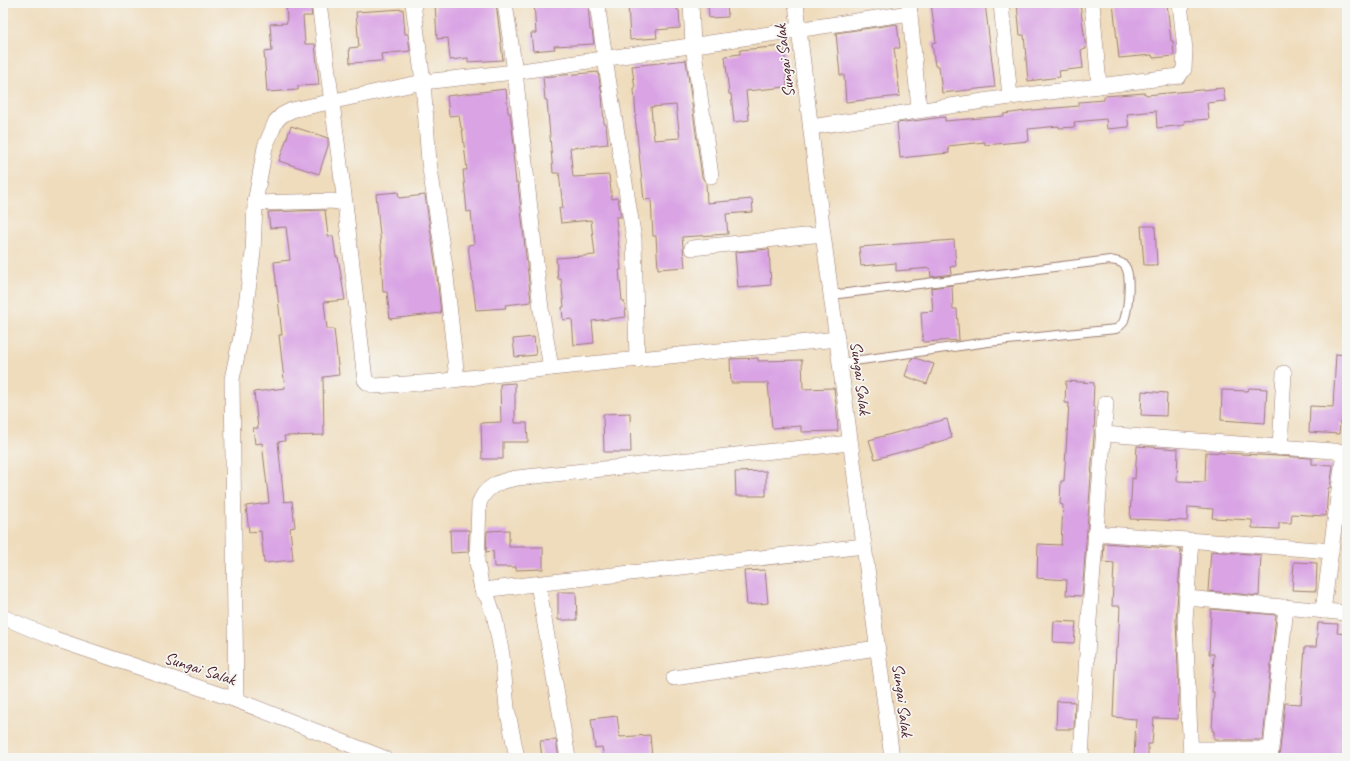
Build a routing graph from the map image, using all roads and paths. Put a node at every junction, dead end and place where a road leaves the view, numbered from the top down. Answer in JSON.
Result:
{"nodes":[{"id":1,"x":319,"y":3,"type":"edge"},
{"id":2,"x":413,"y":3,"type":"edge"},
{"id":3,"x":505,"y":3,"type":"edge"},
{"id":4,"x":598,"y":3,"type":"edge"},
{"id":5,"x":691,"y":3,"type":"edge"},
{"id":6,"x":796,"y":3,"type":"edge"},
{"id":7,"x":1001,"y":3,"type":"edge"},
{"id":8,"x":1092,"y":3,"type":"edge"},
{"id":9,"x":1180,"y":3,"type":"edge"},
{"id":10,"x":909,"y":8,"type":"edge"},
{"id":11,"x":799,"y":30,"type":"junction"},
{"id":12,"x":693,"y":45,"type":"junction"},
{"id":13,"x":605,"y":59,"type":"junction"},
{"id":14,"x":515,"y":72,"type":"junction"},
{"id":15,"x":423,"y":82,"type":"junction"},
{"id":16,"x":1100,"y":86,"type":"junction"},
{"id":17,"x":1010,"y":97,"type":"junction"},
{"id":18,"x":333,"y":102,"type":"junction"},
{"id":19,"x":920,"y":109,"type":"junction"},
{"id":20,"x":810,"y":127,"type":"junction"},
{"id":21,"x":710,"y":176,"type":"dead end"},
{"id":22,"x":255,"y":203,"type":"junction"},
{"id":23,"x":345,"y":203,"type":"junction"},
{"id":24,"x":823,"y":234,"type":"junction"},
{"id":25,"x":692,"y":248,"type":"dead end"},
{"id":26,"x":831,"y":295,"type":"junction"},
{"id":27,"x":837,"y":339,"type":"junction"},
{"id":28,"x":637,"y":360,"type":"junction"},
{"id":29,"x":840,"y":363,"type":"junction"},
{"id":30,"x":551,"y":368,"type":"junction"},
{"id":31,"x":1284,"y":373,"type":"dead end"},
{"id":32,"x":457,"y":379,"type":"junction"},
{"id":33,"x":1106,"y":403,"type":"dead end"},
{"id":34,"x":1103,"y":434,"type":"junction"},
{"id":35,"x":850,"y":443,"type":"junction"},
{"id":36,"x":1280,"y":448,"type":"junction"},
{"id":37,"x":1346,"y":452,"type":"edge"},
{"id":38,"x":1342,"y":505,"type":"edge"},
{"id":39,"x":1095,"y":533,"type":"junction"},
{"id":40,"x":1191,"y":541,"type":"junction"},
{"id":41,"x":864,"y":546,"type":"junction"},
{"id":42,"x":1331,"y":551,"type":"junction"},
{"id":43,"x":538,"y":584,"type":"junction"},
{"id":44,"x":482,"y":590,"type":"junction"},
{"id":45,"x":1187,"y":598,"type":"junction"},
{"id":46,"x":1286,"y":607,"type":"junction"},
{"id":47,"x":1323,"y":611,"type":"junction"},
{"id":48,"x":1347,"y":613,"type":"edge"},
{"id":49,"x":3,"y":618,"type":"edge"},
{"id":50,"x":877,"y":648,"type":"junction"},
{"id":51,"x":674,"y":678,"type":"dead end"},
{"id":52,"x":236,"y":700,"type":"junction"},
{"id":53,"x":1191,"y":753,"type":"edge"},
{"id":54,"x":1270,"y":753,"type":"edge"},
{"id":55,"x":384,"y":758,"type":"edge"},
{"id":56,"x":517,"y":758,"type":"edge"},
{"id":57,"x":568,"y":758,"type":"edge"},
{"id":58,"x":892,"y":758,"type":"edge"},
{"id":59,"x":1081,"y":758,"type":"edge"}],
"edges":[{"from":1,"to":18,"type":"street"},
{"from":2,"to":15,"type":"street"},
{"from":3,"to":14,"type":"street"},
{"from":4,"to":13,"type":"street"},
{"from":5,"to":12,"type":"street"},
{"from":6,"to":11,"type":"street","name":"Sungai Salak"},
{"from":7,"to":17,"type":"street"},
{"from":8,"to":16,"type":"street"},
{"from":9,"to":16,"type":"street"},
{"from":10,"to":11,"type":"street"},
{"from":10,"to":19,"type":"street"},
{"from":11,"to":12,"type":"street"},
{"from":11,"to":20,"type":"street","name":"Sungai Salak"},
{"from":12,"to":13,"type":"street"},
{"from":12,"to":21,"type":"street"},
{"from":13,"to":14,"type":"street"},
{"from":13,"to":28,"type":"street"},
{"from":14,"to":15,"type":"street"},
{"from":14,"to":30,"type":"street"},
{"from":15,"to":18,"type":"street"},
{"from":15,"to":32,"type":"street"},
{"from":16,"to":17,"type":"street"},
{"from":17,"to":19,"type":"street"},
{"from":18,"to":22,"type":"street"},
{"from":18,"to":23,"type":"street"},
{"from":19,"to":20,"type":"street"},
{"from":20,"to":24,"type":"street","name":"Sungai Salak"},
{"from":22,"to":23,"type":"street"},
{"from":22,"to":52,"type":"street"},
{"from":23,"to":32,"type":"street"},
{"from":24,"to":25,"type":"street"},
{"from":24,"to":26,"type":"street","name":"Sungai Salak"},
{"from":26,"to":27,"type":"street","name":"Sungai Salak"},
{"from":26,"to":29,"type":"lane"},
{"from":27,"to":28,"type":"street"},
{"from":27,"to":29,"type":"street","name":"Sungai Salak"},
{"from":28,"to":30,"type":"street"},
{"from":29,"to":35,"type":"street","name":"Sungai Salak"},
{"from":30,"to":32,"type":"street"},
{"from":31,"to":36,"type":"street"},
{"from":33,"to":34,"type":"street"},
{"from":34,"to":36,"type":"street"},
{"from":34,"to":39,"type":"street"},
{"from":35,"to":41,"type":"street","name":"Sungai Salak"},
{"from":35,"to":44,"type":"street"},
{"from":36,"to":37,"type":"street"},
{"from":37,"to":38,"type":"street"},
{"from":38,"to":42,"type":"street"},
{"from":39,"to":40,"type":"street"},
{"from":39,"to":59,"type":"street"},
{"from":40,"to":42,"type":"street"},
{"from":40,"to":45,"type":"street"},
{"from":41,"to":43,"type":"street"},
{"from":41,"to":50,"type":"street","name":"Sungai Salak"},
{"from":42,"to":47,"type":"street"},
{"from":43,"to":44,"type":"street"},
{"from":43,"to":57,"type":"street"},
{"from":44,"to":56,"type":"street"},
{"from":45,"to":46,"type":"street"},
{"from":45,"to":53,"type":"street"},
{"from":46,"to":47,"type":"street"},
{"from":46,"to":54,"type":"street"},
{"from":47,"to":48,"type":"street"},
{"from":49,"to":52,"type":"street","name":"Sungai Salak"},
{"from":50,"to":51,"type":"street"},
{"from":50,"to":58,"type":"street","name":"Sungai Salak"},
{"from":52,"to":55,"type":"street","name":"Sungai Salak"},
{"from":53,"to":54,"type":"street"}]}
